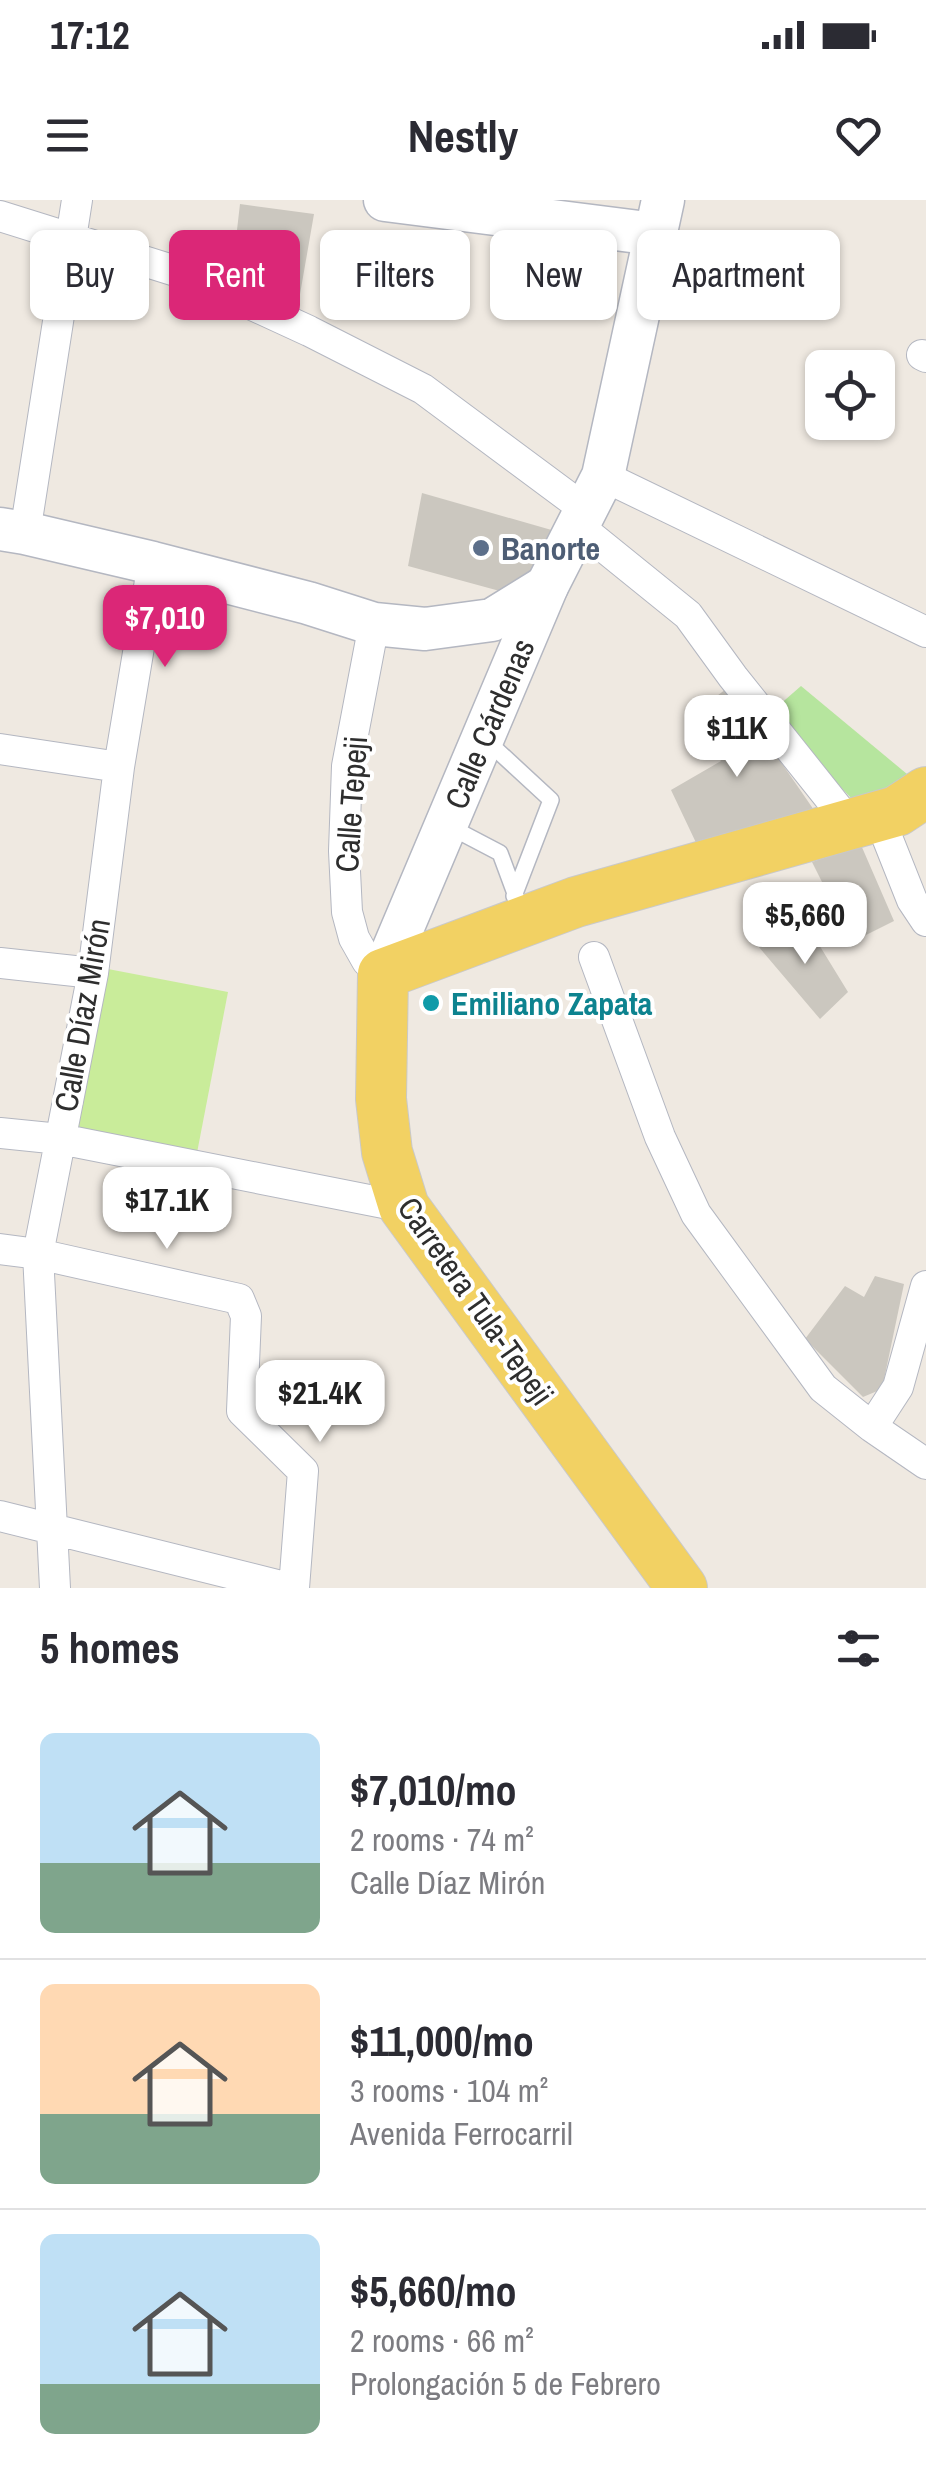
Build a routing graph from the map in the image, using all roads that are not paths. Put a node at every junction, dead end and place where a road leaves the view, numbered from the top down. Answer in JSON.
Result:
{"nodes":[{"id":1,"x":77,"y":200,"type":"edge"},
{"id":2,"x":385,"y":200,"type":"edge"},
{"id":3,"x":0,"y":216,"type":"edge"},
{"id":4,"x":659,"y":217,"type":"edge"},
{"id":5,"x":46,"y":230,"type":"edge"},
{"id":6,"x":73,"y":230,"type":"edge"},
{"id":7,"x":149,"y":263,"type":"edge"},
{"id":8,"x":55,"y":320,"type":"edge"},
{"id":9,"x":589,"y":504,"type":"junction"},
{"id":10,"x":12,"y":531,"type":"edge"},
{"id":11,"x":152,"y":563,"type":"junction"},
{"id":12,"x":547,"y":586,"type":"junction"},
{"id":13,"x":374,"y":624,"type":"junction"},
{"id":14,"x":926,"y":632,"type":"edge"},
{"id":15,"x":483,"y":737,"type":"junction"},
{"id":16,"x":0,"y":749,"type":"edge"},
{"id":17,"x":119,"y":766,"type":"junction"},
{"id":18,"x":926,"y":792,"type":"edge"},
{"id":19,"x":865,"y":821,"type":"junction"},
{"id":20,"x":438,"y":845,"type":"junction"},
{"id":21,"x":522,"y":908,"type":"junction"},
{"id":22,"x":926,"y":922,"type":"edge"},
{"id":23,"x":594,"y":957,"type":"dead end"},
{"id":24,"x":0,"y":963,"type":"edge"},
{"id":25,"x":93,"y":973,"type":"junction"},
{"id":26,"x":384,"y":974,"type":"junction"},
{"id":27,"x":0,"y":1133,"type":"edge"},
{"id":28,"x":60,"y":1139,"type":"junction"},
{"id":29,"x":404,"y":1207,"type":"junction"},
{"id":30,"x":0,"y":1249,"type":"edge"},
{"id":31,"x":38,"y":1254,"type":"junction"},
{"id":32,"x":926,"y":1286,"type":"edge"},
{"id":33,"x":872,"y":1427,"type":"junction"},
{"id":34,"x":926,"y":1464,"type":"edge"},
{"id":35,"x":0,"y":1516,"type":"edge"},
{"id":36,"x":52,"y":1528,"type":"junction"},
{"id":37,"x":55,"y":1588,"type":"edge"},
{"id":38,"x":291,"y":1588,"type":"edge"},
{"id":39,"x":682,"y":1588,"type":"edge"}],
"edges":[{"from":1,"to":6,"type":"street"},
{"from":2,"to":4,"type":"main road"},
{"from":3,"to":5,"type":"street"},
{"from":4,"to":9,"type":"main road","name":"Calle Cárdenas"},
{"from":7,"to":9,"type":"street"},
{"from":8,"to":10,"type":"street"},
{"from":9,"to":12,"type":"main road","name":"Calle Cárdenas"},
{"from":9,"to":14,"type":"street"},
{"from":9,"to":19,"type":"street"},
{"from":10,"to":11,"type":"main road"},
{"from":11,"to":13,"type":"main road"},
{"from":11,"to":17,"type":"street","name":"Calle Díaz Mirón"},
{"from":12,"to":13,"type":"main road"},
{"from":12,"to":15,"type":"main road","name":"Calle Cárdenas"},
{"from":13,"to":26,"type":"street","name":"Calle Tepeji"},
{"from":15,"to":20,"type":"main road","name":"Calle Cárdenas"},
{"from":15,"to":21,"type":"lane"},
{"from":16,"to":17,"type":"street"},
{"from":17,"to":25,"type":"street","name":"Calle Díaz Mirón"},
{"from":18,"to":19,"type":"main road"},
{"from":19,"to":21,"type":"main road"},
{"from":19,"to":22,"type":"street"},
{"from":20,"to":21,"type":"lane"},
{"from":20,"to":26,"type":"main road","name":"Calle Cárdenas"},
{"from":21,"to":26,"type":"main road"},
{"from":23,"to":33,"type":"street"},
{"from":24,"to":25,"type":"street"},
{"from":25,"to":28,"type":"street","name":"Calle Díaz Mirón"},
{"from":26,"to":29,"type":"main road","name":"Carretera Tula-Tepeji"},
{"from":27,"to":28,"type":"street"},
{"from":28,"to":29,"type":"street"},
{"from":28,"to":31,"type":"street","name":"Calle Díaz Mirón"},
{"from":29,"to":39,"type":"main road","name":"Carretera Tula-Tepeji"},
{"from":30,"to":31,"type":"street"},
{"from":31,"to":36,"type":"street","name":"Calle Díaz Mirón"},
{"from":31,"to":38,"type":"street"},
{"from":32,"to":33,"type":"street"},
{"from":33,"to":34,"type":"street"},
{"from":35,"to":36,"type":"street"},
{"from":36,"to":37,"type":"street","name":"Calle Díaz Mirón"},
{"from":36,"to":38,"type":"street"}]}
